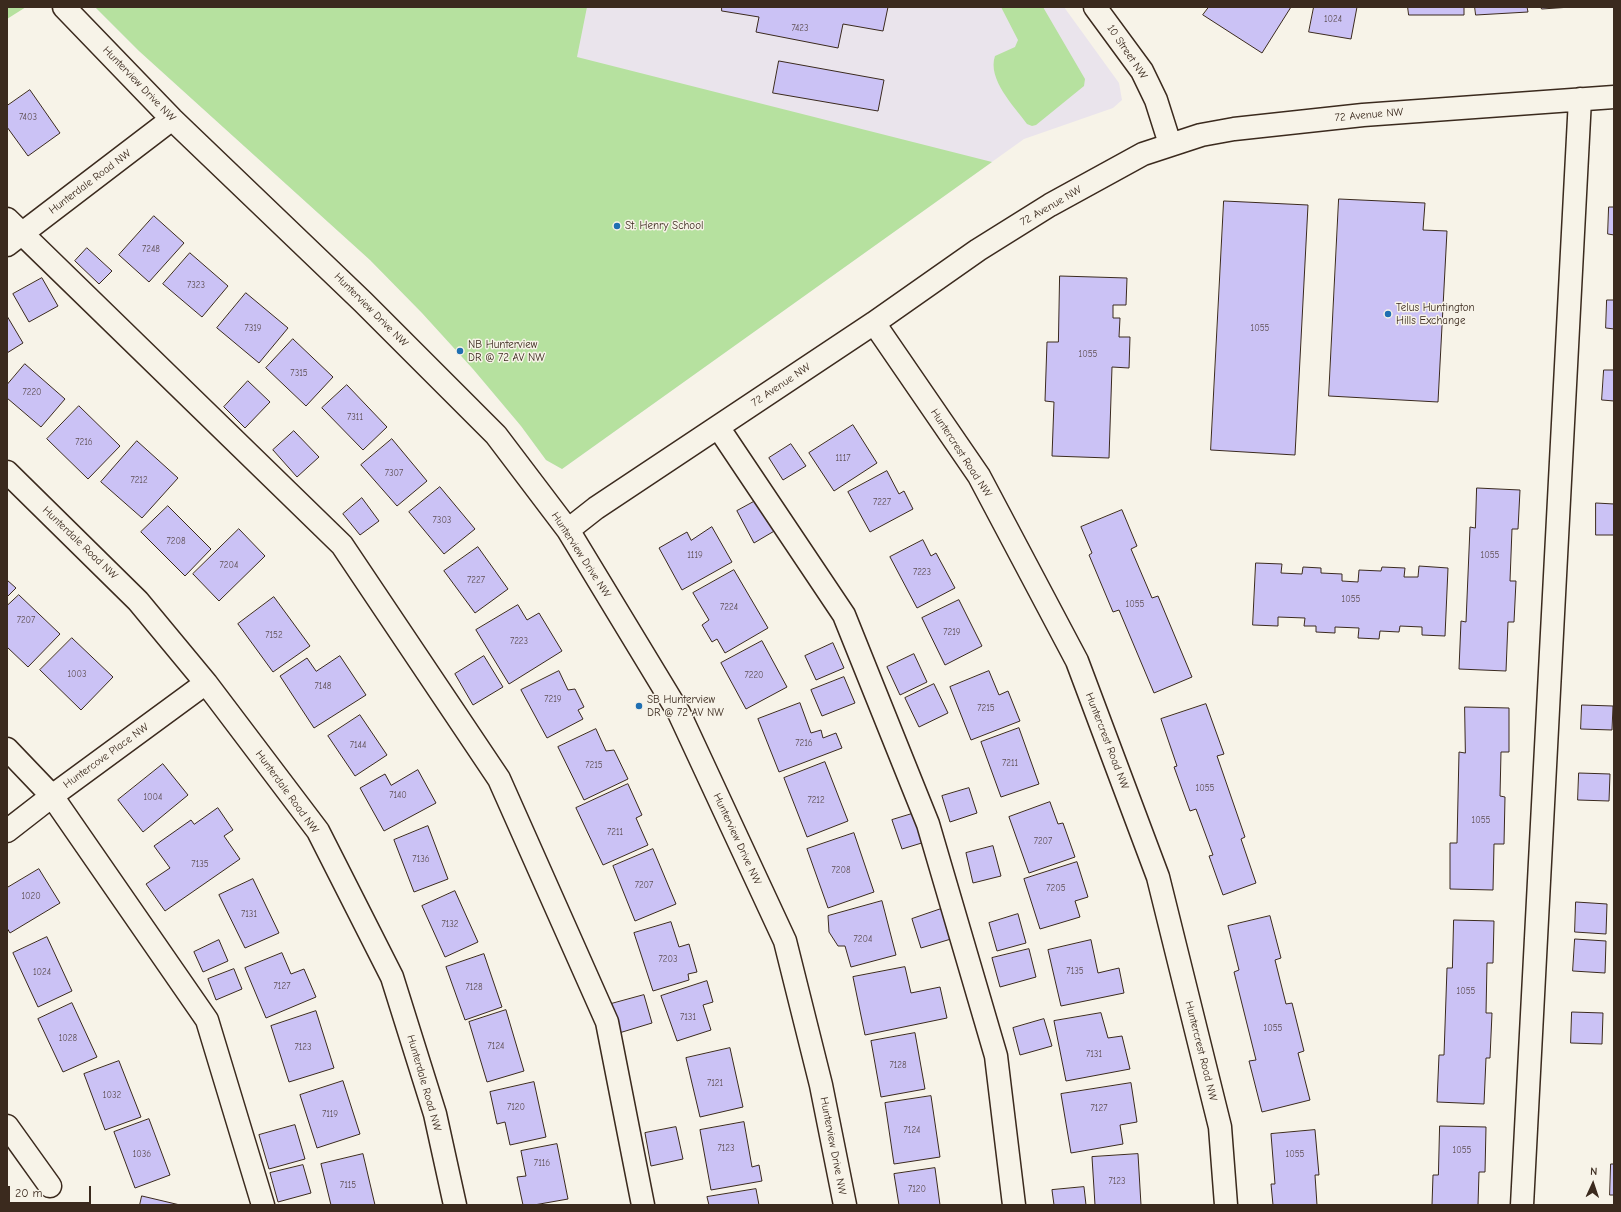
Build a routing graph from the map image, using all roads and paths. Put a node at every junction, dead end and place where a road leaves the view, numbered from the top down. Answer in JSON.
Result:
{"nodes":[{"id":1,"x":64,"y":7,"type":"edge"},
{"id":2,"x":1095,"y":7,"type":"edge"},
{"id":3,"x":1614,"y":97,"type":"edge"},
{"id":4,"x":1580,"y":99,"type":"junction"},
{"id":5,"x":172,"y":119,"type":"junction"},
{"id":6,"x":1170,"y":144,"type":"junction"},
{"id":7,"x":12,"y":233,"type":"edge"},
{"id":8,"x":874,"y":323,"type":"junction"},
{"id":9,"x":718,"y":427,"type":"junction"},
{"id":10,"x":7,"y":472,"type":"edge"},
{"id":11,"x":568,"y":530,"type":"junction"},
{"id":12,"x":206,"y":683,"type":"junction"},
{"id":13,"x":7,"y":749,"type":"edge"},
{"id":14,"x":52,"y":796,"type":"junction"},
{"id":15,"x":7,"y":831,"type":"edge"},
{"id":16,"x":7,"y":1126,"type":"edge"},
{"id":17,"x":50,"y":1186,"type":"dead end"},
{"id":18,"x":263,"y":1205,"type":"edge"},
{"id":19,"x":455,"y":1205,"type":"edge"},
{"id":20,"x":643,"y":1205,"type":"edge"},
{"id":21,"x":845,"y":1205,"type":"edge"},
{"id":22,"x":1014,"y":1205,"type":"edge"},
{"id":23,"x":1226,"y":1205,"type":"edge"},
{"id":24,"x":1522,"y":1205,"type":"edge"}],
"edges":[{"from":1,"to":5,"type":"street","name":"Hunterview Drive NW"},
{"from":2,"to":6,"type":"street","name":"10 Street NW"},
{"from":3,"to":4,"type":"street","name":"72 Avenue NW"},
{"from":4,"to":6,"type":"street","name":"72 Avenue NW"},
{"from":4,"to":24,"type":"street"},
{"from":5,"to":7,"type":"street","name":"Hunterdale Road NW"},
{"from":5,"to":11,"type":"street","name":"Hunterview Drive NW"},
{"from":6,"to":8,"type":"street","name":"72 Avenue NW"},
{"from":7,"to":20,"type":"street"},
{"from":8,"to":9,"type":"street","name":"72 Avenue NW"},
{"from":8,"to":23,"type":"street","name":"Huntercrest Road NW"},
{"from":9,"to":11,"type":"street","name":"72 Avenue NW"},
{"from":9,"to":22,"type":"street"},
{"from":10,"to":12,"type":"street","name":"Hunterdale Road NW"},
{"from":11,"to":21,"type":"street","name":"Hunterview Drive NW"},
{"from":12,"to":14,"type":"street","name":"Huntercove Place NW"},
{"from":12,"to":19,"type":"street","name":"Hunterdale Road NW"},
{"from":13,"to":14,"type":"street"},
{"from":14,"to":15,"type":"street","name":"Huntercove Place NW"},
{"from":14,"to":18,"type":"street"},
{"from":16,"to":17,"type":"street"}]}
